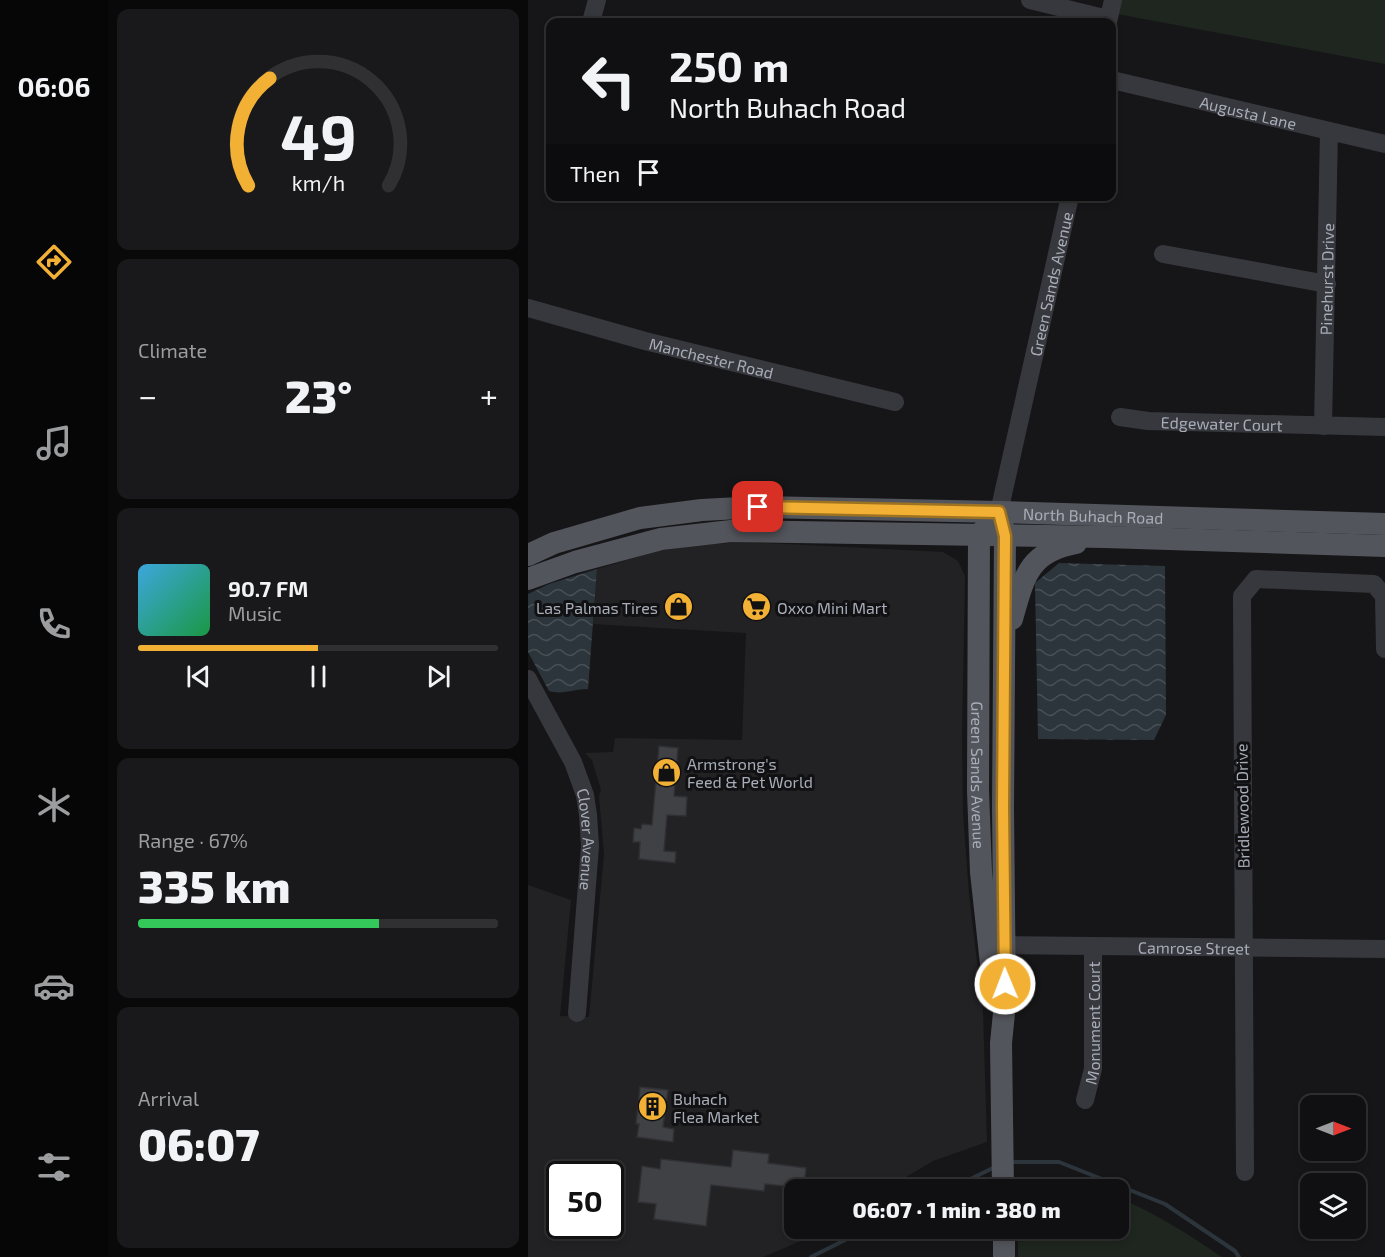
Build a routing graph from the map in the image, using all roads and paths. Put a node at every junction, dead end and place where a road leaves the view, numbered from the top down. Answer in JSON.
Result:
{"nodes":[{"id":1,"x":597,"y":0,"type":"edge"},
{"id":2,"x":1030,"y":0,"type":"edge"},
{"id":3,"x":1113,"y":0,"type":"edge"},
{"id":4,"x":592,"y":18,"type":"edge"},
{"id":5,"x":1097,"y":18,"type":"edge"},
{"id":6,"x":1109,"y":18,"type":"edge"},
{"id":7,"x":1116,"y":81,"type":"edge"},
{"id":8,"x":1329,"y":131,"type":"junction"},
{"id":9,"x":1385,"y":144,"type":"edge"},
{"id":10,"x":1069,"y":201,"type":"edge"},
{"id":11,"x":1163,"y":254,"type":"dead end"},
{"id":12,"x":1327,"y":284,"type":"junction"},
{"id":13,"x":528,"y":308,"type":"edge"},
{"id":14,"x":896,"y":402,"type":"dead end"},
{"id":15,"x":1120,"y":417,"type":"dead end"},
{"id":16,"x":1323,"y":426,"type":"junction"},
{"id":17,"x":1385,"y":427,"type":"edge"},
{"id":18,"x":793,"y":508,"type":"junction"},
{"id":19,"x":999,"y":512,"type":"junction"},
{"id":20,"x":1385,"y":524,"type":"edge"},
{"id":21,"x":731,"y":531,"type":"junction"},
{"id":22,"x":979,"y":535,"type":"junction"},
{"id":23,"x":1005,"y":536,"type":"junction"},
{"id":24,"x":1105,"y":537,"type":"junction"},
{"id":25,"x":1385,"y":546,"type":"edge"},
{"id":26,"x":528,"y":555,"type":"edge"},
{"id":27,"x":528,"y":579,"type":"edge"},
{"id":28,"x":1384,"y":596,"type":"edge"},
{"id":29,"x":1005,"y":640,"type":"junction"},
{"id":30,"x":1385,"y":649,"type":"edge"},
{"id":31,"x":528,"y":679,"type":"edge"},
{"id":32,"x":1004,"y":945,"type":"junction"},
{"id":33,"x":1093,"y":946,"type":"junction"},
{"id":34,"x":1244,"y":948,"type":"junction"},
{"id":35,"x":1385,"y":949,"type":"edge"},
{"id":36,"x":577,"y":1013,"type":"dead end"},
{"id":37,"x":1001,"y":1043,"type":"junction"},
{"id":38,"x":1085,"y":1100,"type":"dead end"},
{"id":39,"x":1245,"y":1172,"type":"dead end"},
{"id":40,"x":1003,"y":1179,"type":"edge"},
{"id":41,"x":1004,"y":1239,"type":"edge"},
{"id":42,"x":1004,"y":1257,"type":"edge"}],
"edges":[{"from":1,"to":4,"type":"street"},
{"from":2,"to":5,"type":"street"},
{"from":3,"to":6,"type":"street"},
{"from":7,"to":8,"type":"street","name":"Augusta Lane"},
{"from":8,"to":9,"type":"street","name":"Augusta Lane"},
{"from":8,"to":12,"type":"street","name":"Pinehurst Drive"},
{"from":10,"to":19,"type":"street","name":"Green Sands Avenue"},
{"from":11,"to":12,"type":"street"},
{"from":12,"to":16,"type":"street","name":"Pinehurst Drive"},
{"from":13,"to":14,"type":"street","name":"Manchester Road"},
{"from":15,"to":16,"type":"street","name":"Edgewater Court"},
{"from":16,"to":17,"type":"street","name":"Edgewater Court"},
{"from":18,"to":19,"type":"main road","name":"North Buhach Road"},
{"from":18,"to":21,"type":"main road"},
{"from":18,"to":26,"type":"main road","name":"North Buhach Road"},
{"from":19,"to":20,"type":"main road","name":"North Buhach Road"},
{"from":19,"to":22,"type":"main road","name":"Green Sands Avenue"},
{"from":19,"to":23,"type":"main road","name":"Green Sands Avenue"},
{"from":21,"to":22,"type":"main road","name":"North Buhach Road"},
{"from":21,"to":27,"type":"main road","name":"North Buhach Road"},
{"from":22,"to":23,"type":"main road","name":"North Buhach Road"},
{"from":22,"to":37,"type":"main road","name":"Green Sands Avenue"},
{"from":23,"to":24,"type":"main road","name":"North Buhach Road"},
{"from":23,"to":29,"type":"main road","name":"Green Sands Avenue"},
{"from":24,"to":25,"type":"main road","name":"North Buhach Road"},
{"from":24,"to":29,"type":"main road"},
{"from":28,"to":30,"type":"street"},
{"from":28,"to":34,"type":"street","name":"Bridlewood Drive"},
{"from":29,"to":32,"type":"main road","name":"Green Sands Avenue"},
{"from":31,"to":36,"type":"street","name":"Clover Avenue"},
{"from":32,"to":33,"type":"street","name":"Camrose Street"},
{"from":32,"to":37,"type":"main road","name":"Green Sands Avenue"},
{"from":33,"to":34,"type":"street","name":"Camrose Street"},
{"from":33,"to":38,"type":"street","name":"Monument Court"},
{"from":34,"to":35,"type":"street","name":"Camrose Street"},
{"from":34,"to":39,"type":"street","name":"Bridlewood Drive"},
{"from":37,"to":40,"type":"main road","name":"Green Sands Avenue"},
{"from":41,"to":42,"type":"main road"}]}
